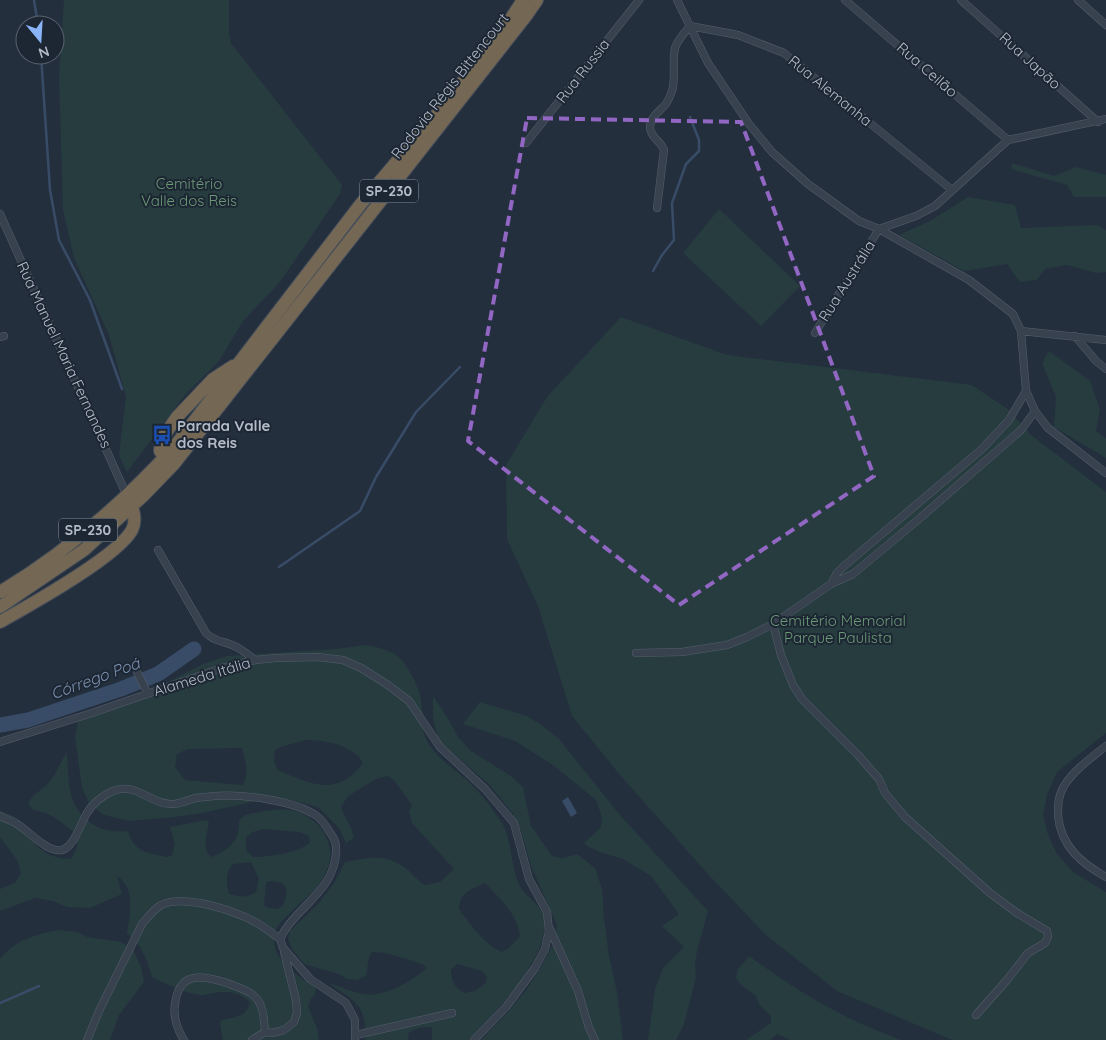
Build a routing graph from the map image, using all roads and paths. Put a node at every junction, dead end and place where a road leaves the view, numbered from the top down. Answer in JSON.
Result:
{"nodes":[{"id":1,"x":524,"y":0,"type":"edge"},
{"id":2,"x":537,"y":0,"type":"edge"},
{"id":3,"x":639,"y":0,"type":"edge"},
{"id":4,"x":677,"y":0,"type":"edge"},
{"id":5,"x":845,"y":0,"type":"edge"},
{"id":6,"x":962,"y":0,"type":"edge"},
{"id":7,"x":1078,"y":0,"type":"edge"},
{"id":8,"x":1106,"y":25,"type":"edge"},
{"id":9,"x":690,"y":26,"type":"junction"},
{"id":10,"x":1106,"y":119,"type":"edge"},
{"id":11,"x":1098,"y":122,"type":"junction"},
{"id":12,"x":1008,"y":140,"type":"junction"},
{"id":13,"x":526,"y":143,"type":"dead end"},
{"id":14,"x":952,"y":190,"type":"junction"},
{"id":15,"x":657,"y":208,"type":"dead end"},
{"id":16,"x":0,"y":214,"type":"edge"},
{"id":17,"x":879,"y":229,"type":"junction"},
{"id":18,"x":1021,"y":331,"type":"junction"},
{"id":19,"x":814,"y":332,"type":"dead end"},
{"id":20,"x":1074,"y":336,"type":"junction"},
{"id":21,"x":1106,"y":340,"type":"edge"},
{"id":22,"x":1106,"y":369,"type":"edge"},
{"id":23,"x":1026,"y":391,"type":"junction"},
{"id":24,"x":1035,"y":411,"type":"junction"},
{"id":25,"x":170,"y":460,"type":"junction"},
{"id":26,"x":1106,"y":473,"type":"edge"},
{"id":27,"x":130,"y":501,"type":"junction"},
{"id":28,"x":158,"y":550,"type":"dead end"},
{"id":29,"x":831,"y":584,"type":"junction"},
{"id":30,"x":0,"y":592,"type":"edge"},
{"id":31,"x":0,"y":607,"type":"edge"},
{"id":32,"x":0,"y":622,"type":"edge"},
{"id":33,"x":773,"y":624,"type":"junction"},
{"id":34,"x":636,"y":653,"type":"dead end"},
{"id":35,"x":256,"y":660,"type":"junction"},
{"id":36,"x":137,"y":672,"type":"dead end"},
{"id":37,"x":148,"y":694,"type":"junction"},
{"id":38,"x":0,"y":742,"type":"edge"},
{"id":39,"x":1106,"y":746,"type":"edge"},
{"id":40,"x":0,"y":816,"type":"edge"},
{"id":41,"x":1106,"y":877,"type":"edge"},
{"id":42,"x":549,"y":928,"type":"junction"},
{"id":43,"x":280,"y":939,"type":"junction"},
{"id":44,"x":283,"y":948,"type":"junction"},
{"id":45,"x":452,"y":1013,"type":"dead end"},
{"id":46,"x":976,"y":1015,"type":"dead end"},
{"id":47,"x":265,"y":1032,"type":"junction"},
{"id":48,"x":356,"y":1037,"type":"edge"},
{"id":49,"x":87,"y":1040,"type":"edge"},
{"id":50,"x":184,"y":1040,"type":"edge"},
{"id":51,"x":252,"y":1040,"type":"edge"},
{"id":52,"x":474,"y":1040,"type":"edge"},
{"id":53,"x":595,"y":1040,"type":"edge"}],
"edges":[{"from":1,"to":25,"type":"highway","name":"Rodovia Régis Bittencourt","number":"SP-230"},
{"from":2,"to":25,"type":"highway","name":"Rodovia Régis Bittencourt","number":"SP-230"},
{"from":3,"to":13,"type":"street","name":"Rua Russia"},
{"from":4,"to":9,"type":"street"},
{"from":5,"to":12,"type":"street","name":"Rua Ceilão"},
{"from":6,"to":11,"type":"street","name":"Rua Japão"},
{"from":7,"to":8,"type":"street"},
{"from":9,"to":14,"type":"street","name":"Rua Alemanha"},
{"from":9,"to":15,"type":"street"},
{"from":9,"to":17,"type":"street"},
{"from":10,"to":11,"type":"street"},
{"from":11,"to":12,"type":"street"},
{"from":12,"to":14,"type":"street"},
{"from":14,"to":17,"type":"street"},
{"from":16,"to":27,"type":"street","name":"Rua Manuel Maria Fernandes"},
{"from":17,"to":18,"type":"street"},
{"from":17,"to":19,"type":"street","name":"Rua Austrália"},
{"from":18,"to":20,"type":"street"},
{"from":18,"to":23,"type":"street"},
{"from":20,"to":21,"type":"street"},
{"from":20,"to":22,"type":"street"},
{"from":23,"to":24,"type":"street"},
{"from":23,"to":29,"type":"street"},
{"from":24,"to":26,"type":"street"},
{"from":24,"to":29,"type":"street"},
{"from":25,"to":27,"type":"highway","number":"SP-230"},
{"from":25,"to":27,"type":"highway","number":"SP-230"},
{"from":27,"to":30,"type":"highway","number":"SP-230"},
{"from":27,"to":31,"type":"highway","number":"SP-230"},
{"from":27,"to":32,"type":"highway"},
{"from":28,"to":35,"type":"street"},
{"from":29,"to":33,"type":"street"},
{"from":33,"to":34,"type":"street"},
{"from":33,"to":46,"type":"street"},
{"from":35,"to":37,"type":"street","name":"Alameda Itália"},
{"from":35,"to":42,"type":"street","name":"Alameda Itália"},
{"from":36,"to":37,"type":"street"},
{"from":37,"to":38,"type":"street","name":"Alameda Itália"},
{"from":39,"to":41,"type":"street"},
{"from":40,"to":43,"type":"street"},
{"from":42,"to":52,"type":"street","name":"Alameda Itália"},
{"from":42,"to":53,"type":"street"},
{"from":43,"to":44,"type":"street"},
{"from":43,"to":49,"type":"street"},
{"from":44,"to":47,"type":"street"},
{"from":44,"to":48,"type":"street"},
{"from":45,"to":48,"type":"street"},
{"from":47,"to":50,"type":"street"},
{"from":47,"to":51,"type":"street"}]}
